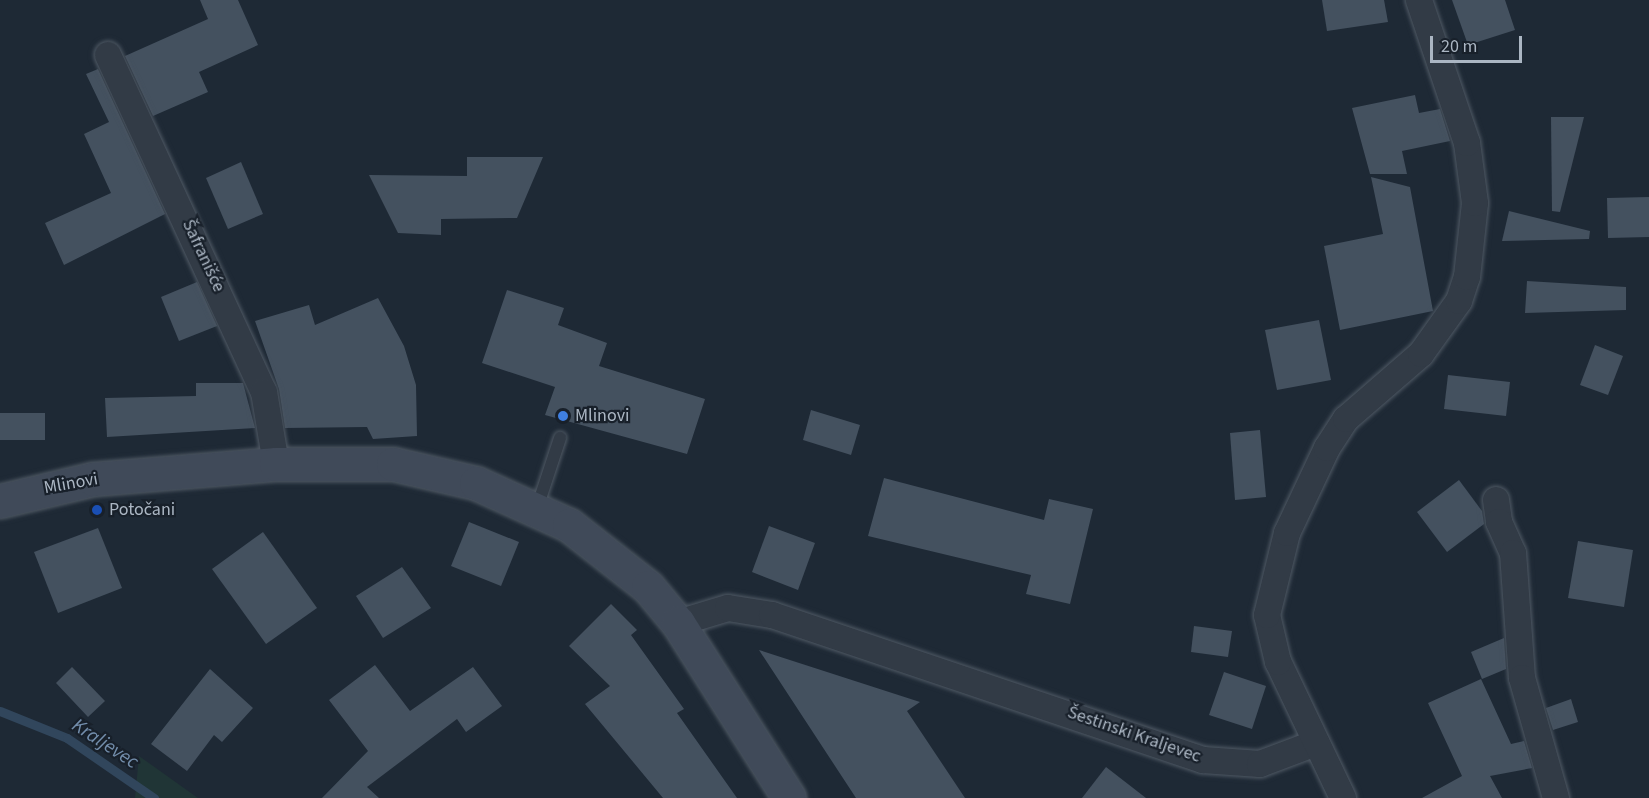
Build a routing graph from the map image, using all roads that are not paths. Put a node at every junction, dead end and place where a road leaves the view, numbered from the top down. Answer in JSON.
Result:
{"nodes":[{"id":1,"x":1419,"y":0,"type":"edge"},
{"id":2,"x":108,"y":55,"type":"dead end"},
{"id":3,"x":561,"y":438,"type":"dead end"},
{"id":4,"x":276,"y":464,"type":"junction"},
{"id":5,"x":1496,"y":500,"type":"dead end"},
{"id":6,"x":0,"y":501,"type":"edge"},
{"id":7,"x":537,"y":508,"type":"junction"},
{"id":8,"x":678,"y":623,"type":"junction"},
{"id":9,"x":1316,"y":743,"type":"junction"},
{"id":10,"x":780,"y":794,"type":"edge"},
{"id":11,"x":1342,"y":798,"type":"edge"},
{"id":12,"x":1556,"y":798,"type":"edge"}],
"edges":[{"from":1,"to":9,"type":"street"},
{"from":2,"to":4,"type":"street","name":"Šafranišće"},
{"from":3,"to":7,"type":"lane"},
{"from":4,"to":6,"type":"main road","name":"Mlinovi"},
{"from":4,"to":7,"type":"main road","name":"Mlinovi"},
{"from":5,"to":12,"type":"street"},
{"from":7,"to":8,"type":"main road","name":"Mlinovi"},
{"from":8,"to":9,"type":"street","name":"Šestinski Kraljevec"},
{"from":8,"to":10,"type":"main road","name":"Mlinovi"},
{"from":9,"to":11,"type":"street"}]}
